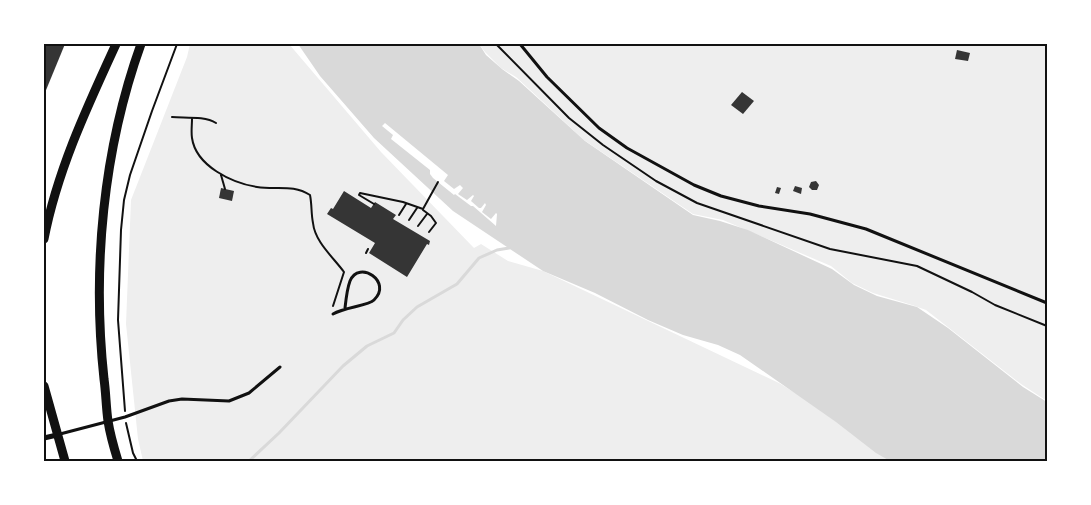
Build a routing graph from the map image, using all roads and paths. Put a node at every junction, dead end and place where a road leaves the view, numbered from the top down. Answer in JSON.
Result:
{"nodes":[{"id":1,"x":116,"y":44,"type":"edge"},
{"id":2,"x":141,"y":44,"type":"edge"},
{"id":3,"x":177,"y":44,"type":"edge"},
{"id":4,"x":520,"y":44,"type":"edge"},
{"id":5,"x":172,"y":116,"type":"dead end"},
{"id":6,"x":192,"y":119,"type":"junction"},
{"id":7,"x":216,"y":123,"type":"dead end"},
{"id":8,"x":222,"y":175,"type":"junction"},
{"id":9,"x":438,"y":182,"type":"dead end"},
{"id":10,"x":224,"y":189,"type":"dead end"},
{"id":11,"x":407,"y":203,"type":"junction"},
{"id":12,"x":374,"y":204,"type":"dead end"},
{"id":13,"x":47,"y":206,"type":"edge"},
{"id":14,"x":418,"y":207,"type":"junction"},
{"id":15,"x":423,"y":209,"type":"junction"},
{"id":16,"x":427,"y":213,"type":"junction"},
{"id":17,"x":399,"y":215,"type":"dead end"},
{"id":18,"x":409,"y":220,"type":"dead end"},
{"id":19,"x":418,"y":226,"type":"dead end"},
{"id":20,"x":429,"y":232,"type":"dead end"},
{"id":21,"x":44,"y":239,"type":"edge"},
{"id":22,"x":368,"y":249,"type":"dead end"},
{"id":23,"x":366,"y":253,"type":"dead end"},
{"id":24,"x":1047,"y":303,"type":"edge"},
{"id":25,"x":345,"y":308,"type":"junction"},
{"id":26,"x":334,"y":314,"type":"joint"},
{"id":27,"x":280,"y":366,"type":"dead end"},
{"id":28,"x":44,"y":386,"type":"edge"},
{"id":29,"x":125,"y":417,"type":"junction"},
{"id":30,"x":108,"y":422,"type":"junction"},
{"id":31,"x":57,"y":435,"type":"junction"},
{"id":32,"x":44,"y":438,"type":"edge"},
{"id":33,"x":66,"y":461,"type":"edge"},
{"id":34,"x":118,"y":461,"type":"edge"},
{"id":35,"x":137,"y":461,"type":"edge"}],
"edges":[{"from":1,"to":13,"type":"main road"},
{"from":2,"to":30,"type":"main road"},
{"from":3,"to":29,"type":"path"},
{"from":4,"to":24,"type":"lane"},
{"from":5,"to":6,"type":"path"},
{"from":6,"to":7,"type":"path"},
{"from":6,"to":8,"type":"path"},
{"from":8,"to":10,"type":"path"},
{"from":8,"to":26,"type":"path"},
{"from":9,"to":15,"type":"path"},
{"from":11,"to":12,"type":"path"},
{"from":11,"to":14,"type":"path"},
{"from":11,"to":17,"type":"path"},
{"from":13,"to":21,"type":"main road"},
{"from":14,"to":15,"type":"path"},
{"from":14,"to":18,"type":"path"},
{"from":15,"to":16,"type":"path"},
{"from":16,"to":19,"type":"path"},
{"from":16,"to":20,"type":"path"},
{"from":22,"to":23,"type":"path"},
{"from":25,"to":25,"type":"lane"},
{"from":25,"to":26,"type":"lane"},
{"from":27,"to":29,"type":"lane"},
{"from":28,"to":31,"type":"main road"},
{"from":29,"to":30,"type":"lane"},
{"from":29,"to":35,"type":"path"},
{"from":30,"to":31,"type":"lane"},
{"from":30,"to":34,"type":"main road"},
{"from":31,"to":32,"type":"street"},
{"from":31,"to":33,"type":"main road"}]}
